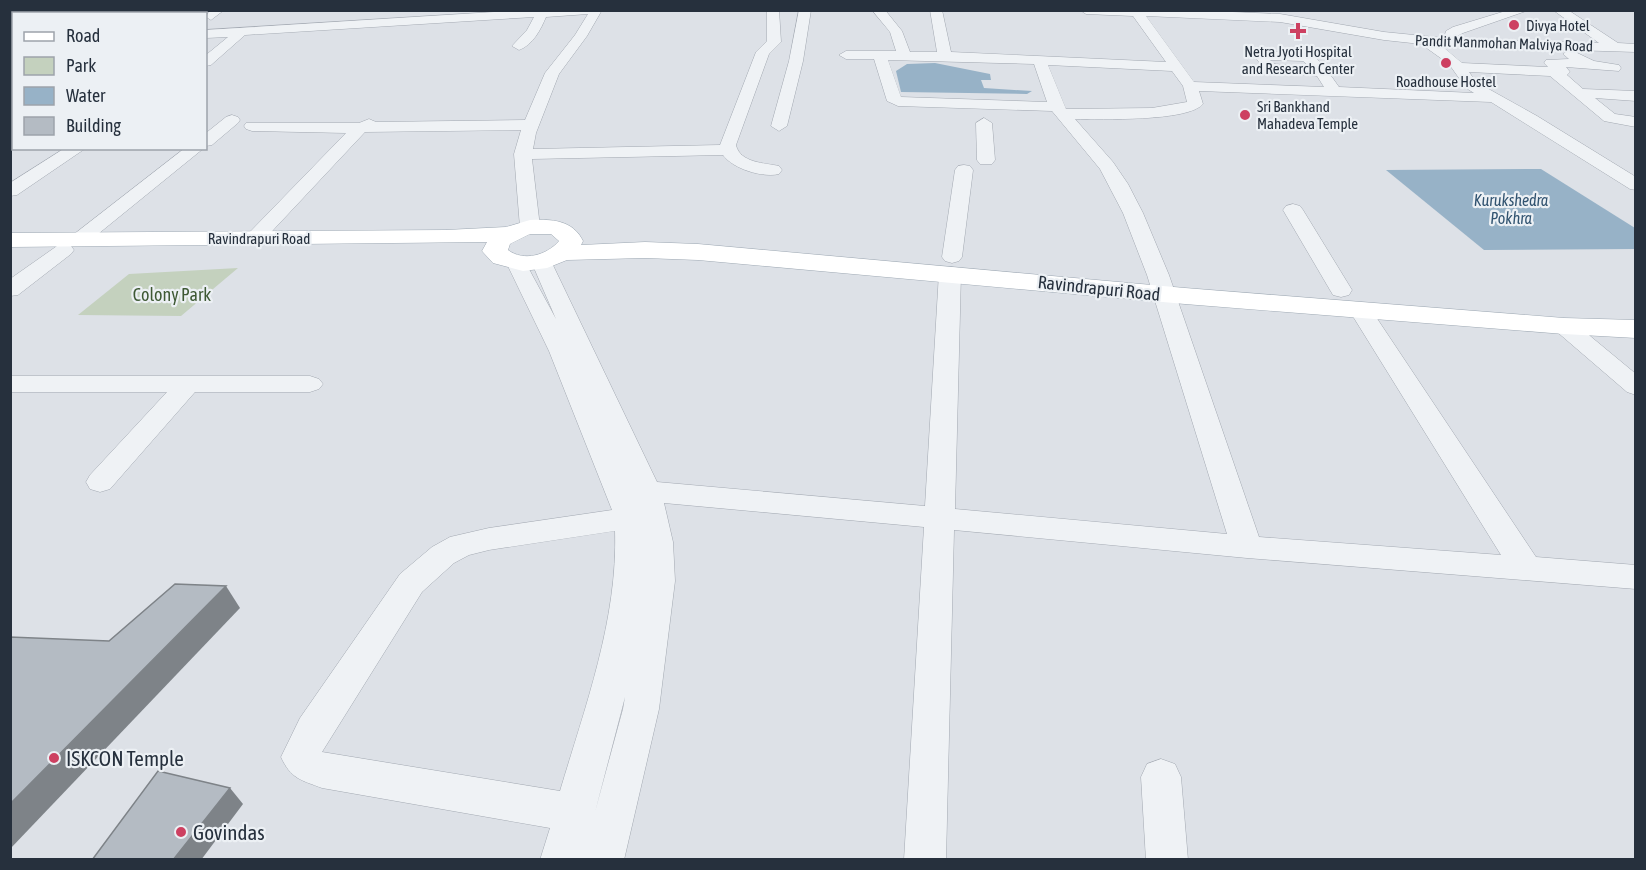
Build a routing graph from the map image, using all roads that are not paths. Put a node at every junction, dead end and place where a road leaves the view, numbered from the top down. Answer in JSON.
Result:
{"nodes":[{"id":1,"x":395,"y":10,"type":"edge"},
{"id":2,"x":594,"y":10,"type":"edge"},
{"id":3,"x":773,"y":10,"type":"edge"},
{"id":4,"x":805,"y":10,"type":"edge"},
{"id":5,"x":878,"y":10,"type":"edge"},
{"id":6,"x":936,"y":10,"type":"edge"},
{"id":7,"x":1086,"y":10,"type":"edge"},
{"id":8,"x":1309,"y":10,"type":"edge"},
{"id":9,"x":1523,"y":10,"type":"edge"},
{"id":10,"x":1559,"y":10,"type":"edge"},
{"id":11,"x":1137,"y":12,"type":"junction"},
{"id":12,"x":542,"y":13,"type":"junction"},
{"id":13,"x":212,"y":14,"type":"edge"},
{"id":14,"x":1277,"y":14,"type":"edge"},
{"id":15,"x":233,"y":16,"type":"dead end"},
{"id":16,"x":285,"y":16,"type":"dead end"},
{"id":17,"x":419,"y":16,"type":"edge"},
{"id":18,"x":1323,"y":24,"type":"junction"},
{"id":19,"x":242,"y":31,"type":"junction"},
{"id":20,"x":207,"y":33,"type":"edge"},
{"id":21,"x":1426,"y":41,"type":"junction"},
{"id":22,"x":1451,"y":43,"type":"junction"},
{"id":23,"x":519,"y":46,"type":"dead end"},
{"id":24,"x":1556,"y":46,"type":"junction"},
{"id":25,"x":1614,"y":47,"type":"junction"},
{"id":26,"x":1635,"y":48,"type":"edge"},
{"id":27,"x":846,"y":55,"type":"dead end"},
{"id":28,"x":880,"y":55,"type":"junction"},
{"id":29,"x":904,"y":55,"type":"junction"},
{"id":30,"x":945,"y":56,"type":"junction"},
{"id":31,"x":1039,"y":60,"type":"junction"},
{"id":32,"x":207,"y":61,"type":"edge"},
{"id":33,"x":1584,"y":63,"type":"junction"},
{"id":34,"x":1176,"y":67,"type":"junction"},
{"id":35,"x":1460,"y":67,"type":"junction"},
{"id":36,"x":1614,"y":68,"type":"dead end"},
{"id":37,"x":1320,"y":72,"type":"dead end"},
{"id":38,"x":1554,"y":72,"type":"junction"},
{"id":39,"x":1190,"y":86,"type":"junction"},
{"id":40,"x":1335,"y":92,"type":"junction"},
{"id":41,"x":1580,"y":93,"type":"junction"},
{"id":42,"x":1635,"y":96,"type":"edge"},
{"id":43,"x":1495,"y":98,"type":"junction"},
{"id":44,"x":1056,"y":116,"type":"junction"},
{"id":45,"x":232,"y":120,"type":"dead end"},
{"id":46,"x":963,"y":122,"type":"dead end"},
{"id":47,"x":1635,"y":122,"type":"edge"},
{"id":48,"x":531,"y":125,"type":"junction"},
{"id":49,"x":252,"y":126,"type":"dead end"},
{"id":50,"x":365,"y":126,"type":"junction"},
{"id":51,"x":779,"y":126,"type":"dead end"},
{"id":52,"x":207,"y":140,"type":"edge"},
{"id":53,"x":75,"y":150,"type":"edge"},
{"id":54,"x":193,"y":150,"type":"edge"},
{"id":55,"x":728,"y":150,"type":"junction"},
{"id":56,"x":523,"y":154,"type":"junction"},
{"id":57,"x":986,"y":160,"type":"dead end"},
{"id":58,"x":773,"y":170,"type":"dead end"},
{"id":59,"x":964,"y":170,"type":"dead end"},
{"id":60,"x":1635,"y":185,"type":"edge"},
{"id":61,"x":10,"y":191,"type":"edge"},
{"id":62,"x":1293,"y":210,"type":"dead end"},
{"id":63,"x":254,"y":238,"type":"junction"},
{"id":64,"x":10,"y":240,"type":"edge"},
{"id":65,"x":72,"y":245,"type":"junction"},
{"id":66,"x":531,"y":246,"type":"junction"},
{"id":67,"x":10,"y":250,"type":"edge"},
{"id":68,"x":951,"y":265,"type":"junction"},
{"id":69,"x":1161,"y":285,"type":"junction"},
{"id":70,"x":10,"y":290,"type":"edge"},
{"id":71,"x":1341,"y":290,"type":"junction"},
{"id":72,"x":1635,"y":309,"type":"edge"},
{"id":73,"x":1360,"y":310,"type":"junction"},
{"id":74,"x":1564,"y":326,"type":"junction"},
{"id":75,"x":1635,"y":329,"type":"edge"},
{"id":76,"x":10,"y":384,"type":"edge"},
{"id":77,"x":310,"y":384,"type":"dead end"},
{"id":78,"x":186,"y":386,"type":"junction"},
{"id":79,"x":1635,"y":387,"type":"edge"},
{"id":80,"x":100,"y":482,"type":"dead end"},
{"id":81,"x":639,"y":505,"type":"junction"},
{"id":82,"x":939,"y":520,"type":"junction"},
{"id":83,"x":1247,"y":547,"type":"junction"},
{"id":84,"x":1526,"y":568,"type":"junction"},
{"id":85,"x":1635,"y":577,"type":"edge"},
{"id":86,"x":1161,"y":777,"type":"dead end"},
{"id":87,"x":575,"y":813,"type":"junction"},
{"id":88,"x":561,"y":860,"type":"edge"},
{"id":89,"x":603,"y":860,"type":"edge"},
{"id":90,"x":924,"y":860,"type":"edge"},
{"id":91,"x":1167,"y":860,"type":"edge"}],
"edges":[{"from":1,"to":16,"type":"street"},
{"from":2,"to":12,"type":"street"},
{"from":2,"to":48,"type":"street"},
{"from":3,"to":55,"type":"street"},
{"from":4,"to":51,"type":"street"},
{"from":5,"to":29,"type":"street"},
{"from":6,"to":30,"type":"street"},
{"from":7,"to":11,"type":"street","name":"Pandit Manmohan Malviya Road"},
{"from":8,"to":18,"type":"street"},
{"from":9,"to":22,"type":"street"},
{"from":10,"to":25,"type":"street"},
{"from":11,"to":14,"type":"street","name":"Pandit Manmohan Malviya Road"},
{"from":11,"to":34,"type":"street"},
{"from":12,"to":17,"type":"street"},
{"from":12,"to":23,"type":"street"},
{"from":13,"to":15,"type":"street"},
{"from":14,"to":18,"type":"street","name":"Pandit Manmohan Malviya Road"},
{"from":17,"to":19,"type":"street"},
{"from":18,"to":21,"type":"street","name":"Pandit Manmohan Malviya Road"},
{"from":19,"to":20,"type":"street"},
{"from":19,"to":32,"type":"street"},
{"from":21,"to":22,"type":"street","name":"Pandit Manmohan Malviya Road"},
{"from":21,"to":35,"type":"street"},
{"from":22,"to":24,"type":"street","name":"Pandit Manmohan Malviya Road"},
{"from":24,"to":25,"type":"street","name":"Pandit Manmohan Malviya Road"},
{"from":24,"to":33,"type":"street"},
{"from":25,"to":26,"type":"street","name":"Pandit Manmohan Malviya Road"},
{"from":27,"to":28,"type":"street"},
{"from":28,"to":29,"type":"street"},
{"from":28,"to":44,"type":"street"},
{"from":29,"to":30,"type":"street"},
{"from":30,"to":31,"type":"street"},
{"from":31,"to":34,"type":"street"},
{"from":31,"to":44,"type":"street"},
{"from":33,"to":36,"type":"street"},
{"from":33,"to":38,"type":"street"},
{"from":34,"to":39,"type":"street"},
{"from":35,"to":38,"type":"street"},
{"from":35,"to":43,"type":"street"},
{"from":37,"to":40,"type":"street"},
{"from":38,"to":41,"type":"street"},
{"from":39,"to":40,"type":"street"},
{"from":39,"to":44,"type":"street"},
{"from":40,"to":43,"type":"street"},
{"from":41,"to":42,"type":"street"},
{"from":41,"to":47,"type":"street"},
{"from":43,"to":60,"type":"street"},
{"from":44,"to":69,"type":"street"},
{"from":45,"to":52,"type":"street"},
{"from":46,"to":57,"type":"street"},
{"from":48,"to":50,"type":"street"},
{"from":48,"to":56,"type":"street"},
{"from":49,"to":50,"type":"street"},
{"from":50,"to":63,"type":"street"},
{"from":53,"to":61,"type":"street"},
{"from":54,"to":65,"type":"street"},
{"from":55,"to":56,"type":"street"},
{"from":55,"to":58,"type":"street"},
{"from":56,"to":66,"type":"street"},
{"from":59,"to":68,"type":"street"},
{"from":62,"to":71,"type":"street"},
{"from":63,"to":65,"type":"main road","name":"Ravindrapuri Road"},
{"from":63,"to":66,"type":"main road","name":"Ravindrapuri Road"},
{"from":64,"to":65,"type":"main road","name":"Ravindrapuri Road"},
{"from":65,"to":66,"type":"main road","name":"Ravindrapuri Road"},
{"from":65,"to":67,"type":"main road","name":"Ravindrapuri Road"},
{"from":65,"to":70,"type":"street"},
{"from":66,"to":68,"type":"main road","name":"Ravindrapuri Road"},
{"from":66,"to":81,"type":"street"},
{"from":68,"to":69,"type":"main road","name":"Ravindrapuri Road"},
{"from":68,"to":82,"type":"street"},
{"from":69,"to":71,"type":"main road","name":"Ravindrapuri Road"},
{"from":69,"to":73,"type":"main road","name":"Ravindrapuri Road"},
{"from":69,"to":83,"type":"street"},
{"from":71,"to":72,"type":"main road","name":"Ravindrapuri Road"},
{"from":73,"to":74,"type":"main road","name":"Ravindrapuri Road"},
{"from":73,"to":84,"type":"street"},
{"from":74,"to":75,"type":"main road","name":"Ravindrapuri Road"},
{"from":74,"to":79,"type":"street"},
{"from":76,"to":78,"type":"street"},
{"from":77,"to":78,"type":"street"},
{"from":78,"to":80,"type":"street"},
{"from":81,"to":82,"type":"street"},
{"from":81,"to":87,"type":"street"},
{"from":81,"to":87,"type":"street"},
{"from":81,"to":89,"type":"street"},
{"from":82,"to":83,"type":"street"},
{"from":82,"to":90,"type":"street"},
{"from":83,"to":84,"type":"street"},
{"from":84,"to":85,"type":"street"},
{"from":86,"to":91,"type":"street"},
{"from":87,"to":88,"type":"street"}]}
